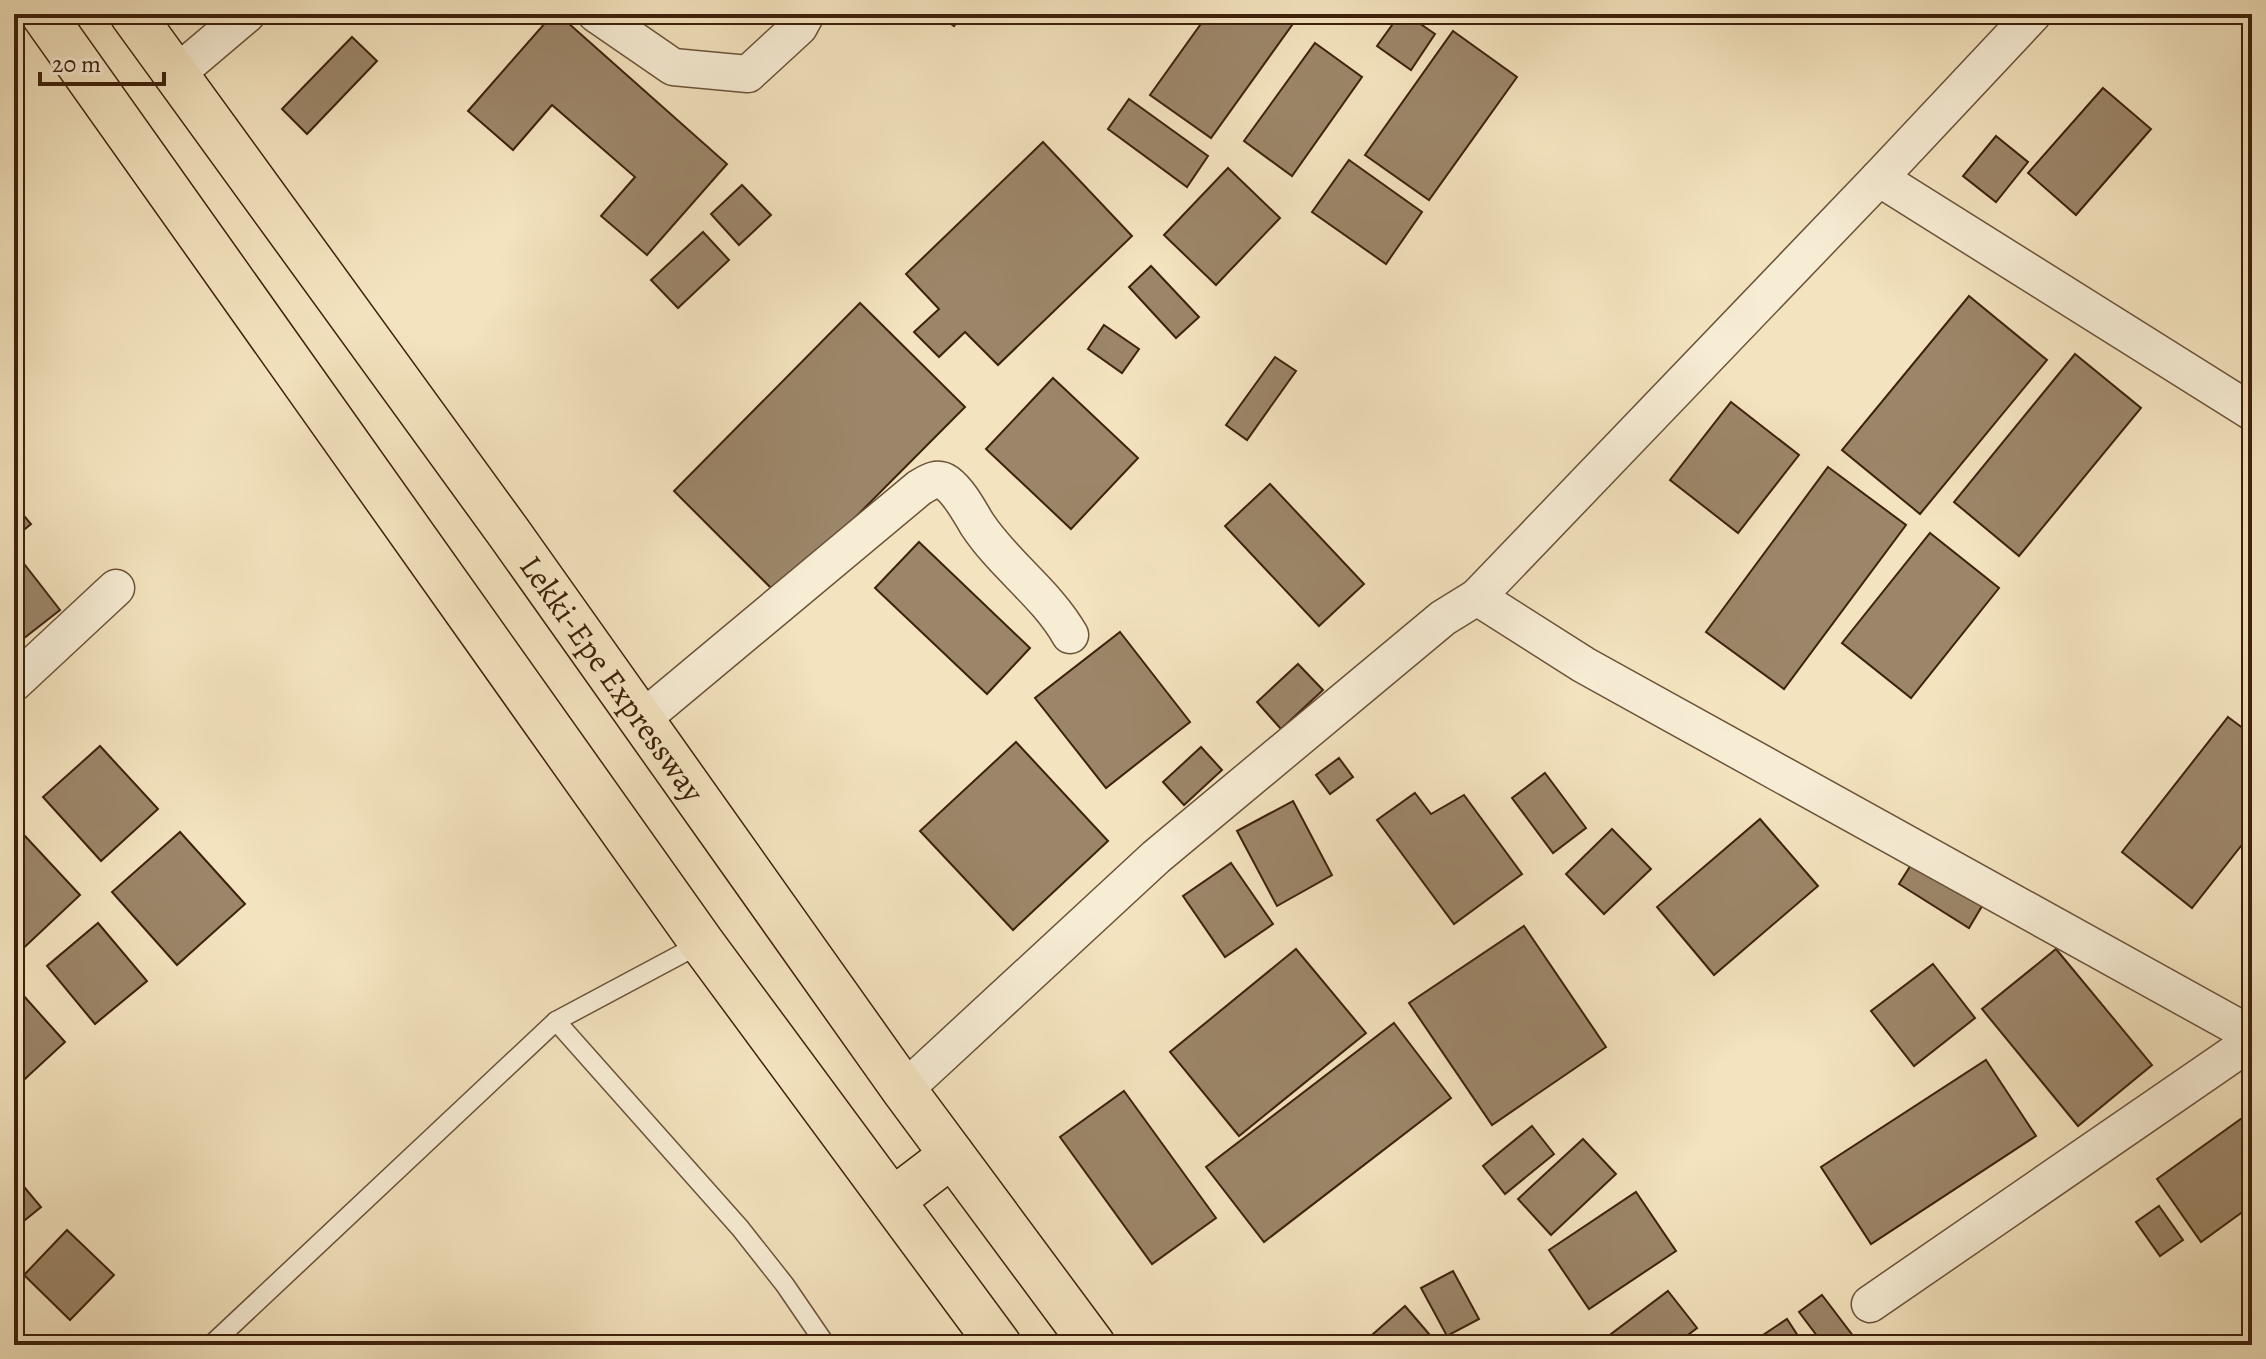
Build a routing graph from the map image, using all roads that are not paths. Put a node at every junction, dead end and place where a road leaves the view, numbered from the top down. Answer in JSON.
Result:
{"nodes":[{"id":1,"x":43,"y":14,"type":"edge"},
{"id":2,"x":132,"y":14,"type":"edge"},
{"id":3,"x":247,"y":14,"type":"edge"},
{"id":4,"x":596,"y":14,"type":"edge"},
{"id":5,"x":806,"y":14,"type":"edge"},
{"id":6,"x":2033,"y":14,"type":"edge"},
{"id":7,"x":175,"y":75,"type":"junction"},
{"id":8,"x":1879,"y":178,"type":"junction"},
{"id":9,"x":2252,"y":412,"type":"edge"},
{"id":10,"x":116,"y":588,"type":"dead end"},
{"id":11,"x":1477,"y":597,"type":"junction"},
{"id":12,"x":1070,"y":635,"type":"dead end"},
{"id":13,"x":14,"y":683,"type":"edge"},
{"id":14,"x":641,"y":720,"type":"junction"},
{"id":15,"x":702,"y":943,"type":"junction"},
{"id":16,"x":556,"y":1021,"type":"junction"},
{"id":17,"x":2252,"y":1038,"type":"edge"},
{"id":18,"x":904,"y":1090,"type":"junction"},
{"id":19,"x":952,"y":1155,"type":"junction"},
{"id":20,"x":893,"y":1200,"type":"junction"},
{"id":21,"x":1870,"y":1304,"type":"dead end"},
{"id":22,"x":211,"y":1345,"type":"edge"},
{"id":23,"x":826,"y":1345,"type":"edge"},
{"id":24,"x":999,"y":1345,"type":"edge"},
{"id":25,"x":1093,"y":1345,"type":"edge"}],
"edges":[{"from":1,"to":15,"type":"highway"},
{"from":2,"to":7,"type":"highway","name":"Lekki-Epe Expressway"},
{"from":3,"to":7,"type":"street"},
{"from":4,"to":5,"type":"street"},
{"from":6,"to":8,"type":"street"},
{"from":7,"to":14,"type":"highway","name":"Lekki-Epe Expressway"},
{"from":8,"to":9,"type":"street"},
{"from":8,"to":11,"type":"street"},
{"from":10,"to":13,"type":"street"},
{"from":11,"to":17,"type":"street"},
{"from":11,"to":18,"type":"street"},
{"from":12,"to":14,"type":"street"},
{"from":14,"to":18,"type":"highway","name":"Lekki-Epe Expressway"},
{"from":15,"to":16,"type":"lane"},
{"from":15,"to":20,"type":"highway"},
{"from":16,"to":22,"type":"lane"},
{"from":16,"to":23,"type":"lane"},
{"from":17,"to":21,"type":"street"},
{"from":18,"to":19,"type":"highway","name":"Lekki-Epe Expressway"},
{"from":19,"to":20,"type":"highway"},
{"from":19,"to":25,"type":"highway","name":"Lekki-Epe Expressway"},
{"from":20,"to":24,"type":"highway"}]}
